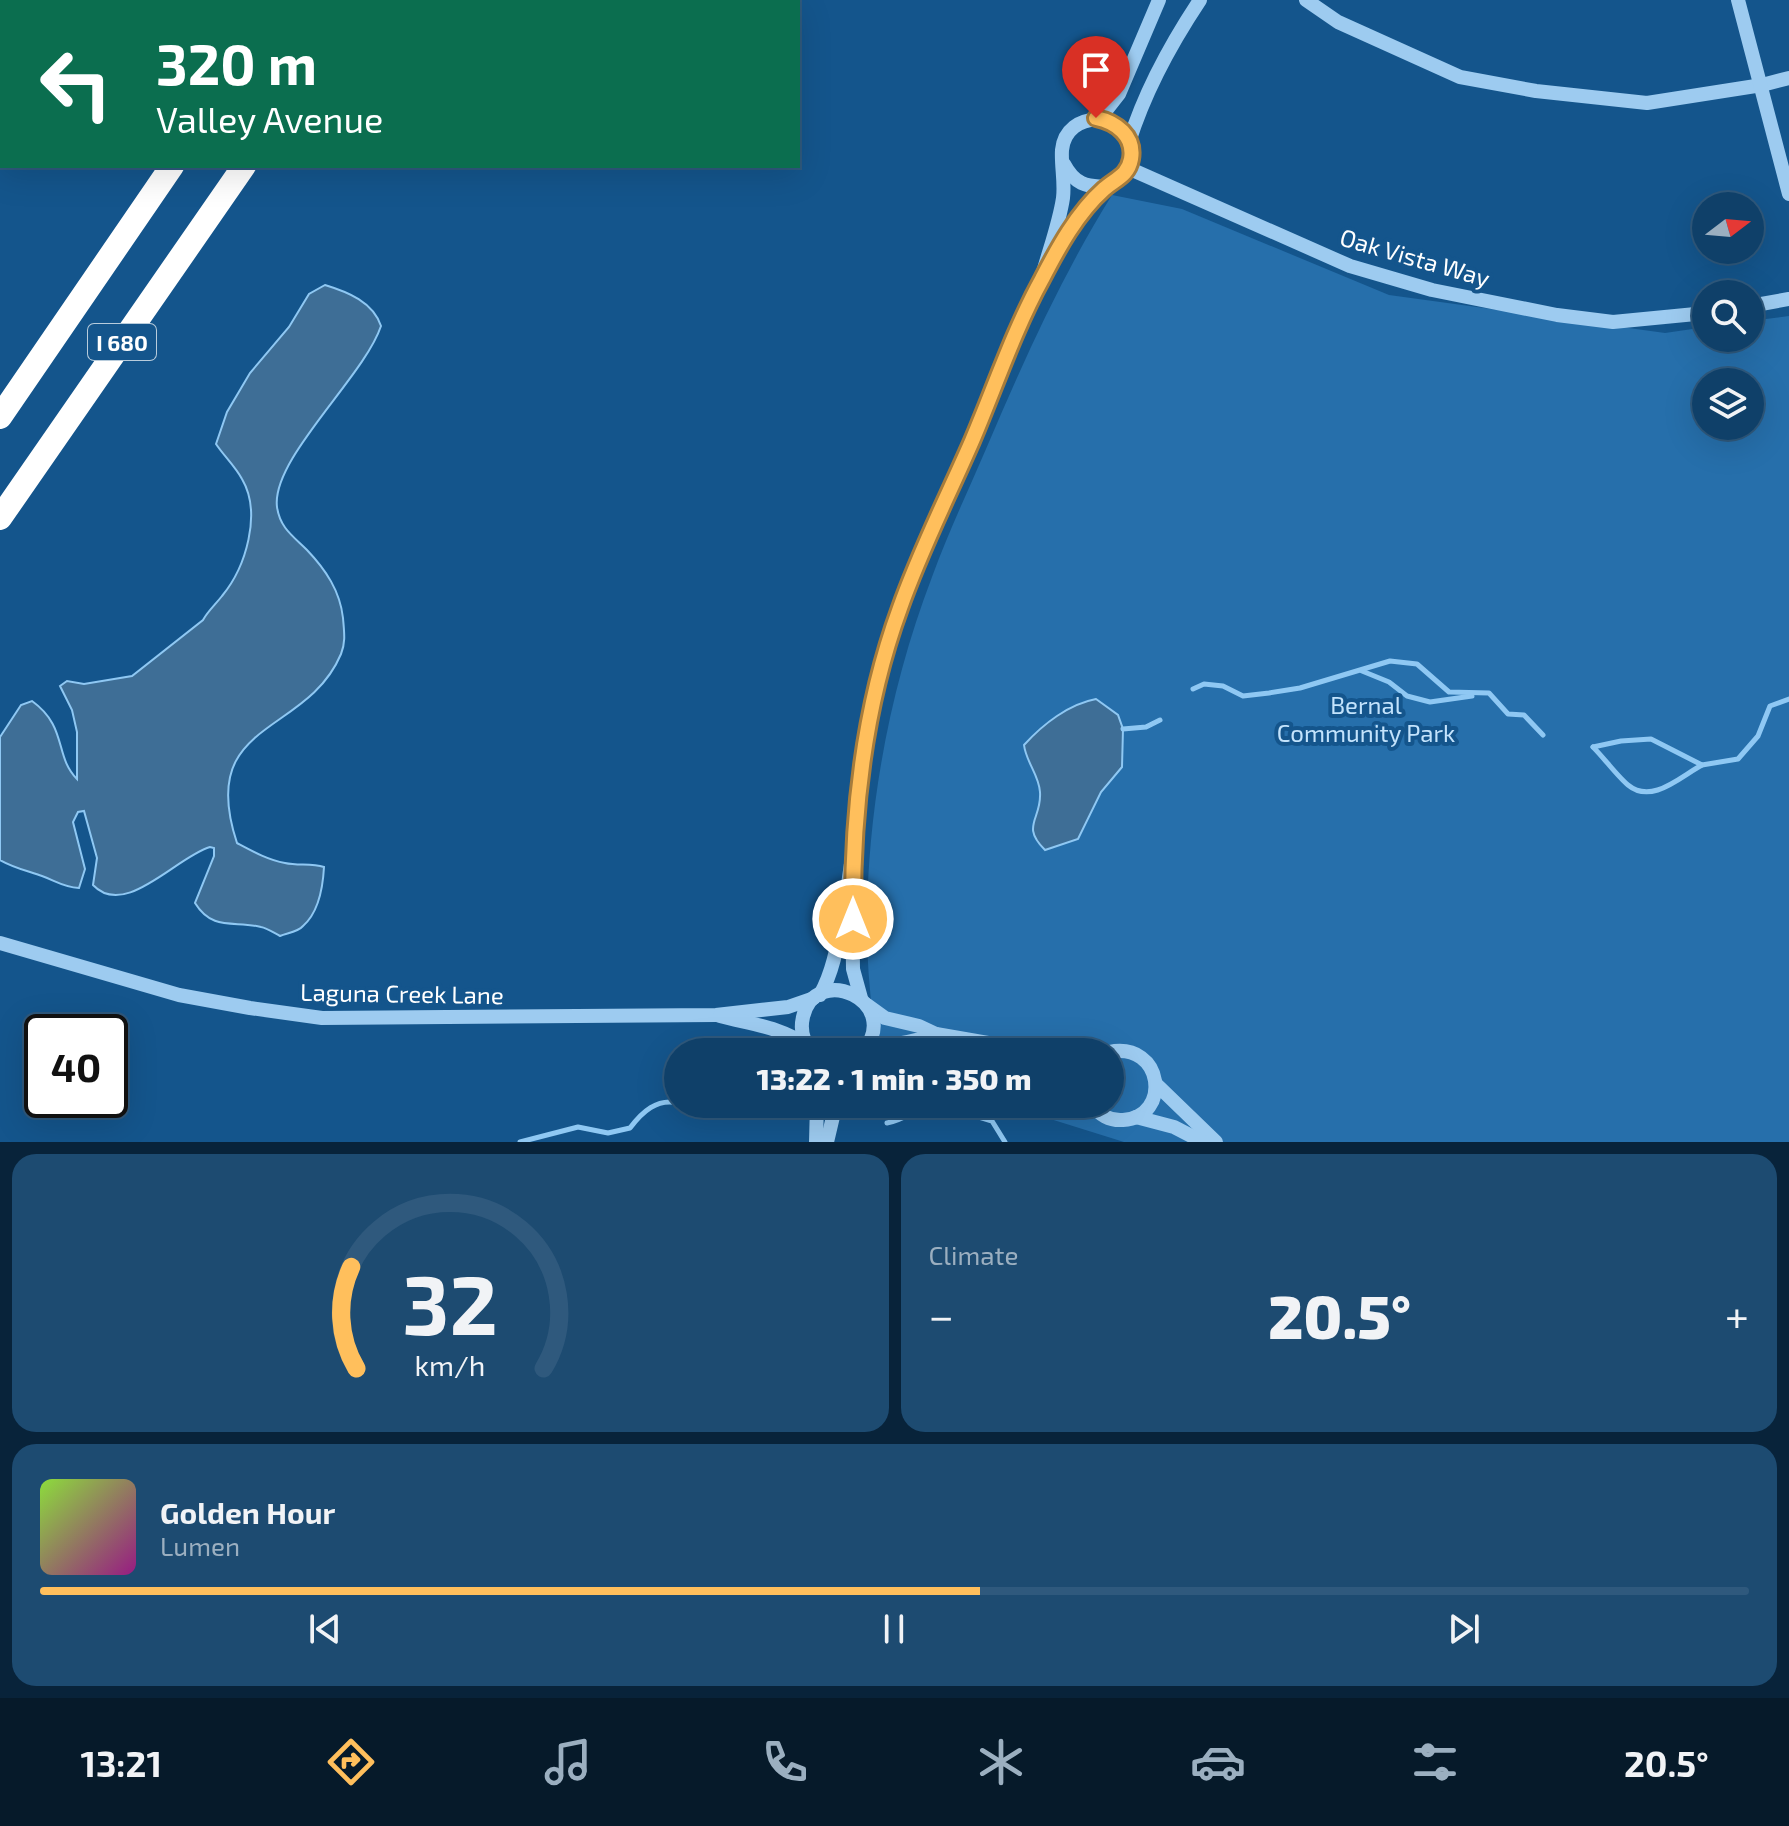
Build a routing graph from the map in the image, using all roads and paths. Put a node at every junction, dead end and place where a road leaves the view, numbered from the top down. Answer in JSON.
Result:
{"nodes":[{"id":1,"x":1159,"y":0,"type":"edge"},
{"id":2,"x":1200,"y":0,"type":"edge"},
{"id":3,"x":1306,"y":0,"type":"edge"},
{"id":4,"x":1738,"y":0,"type":"edge"},
{"id":5,"x":1789,"y":78,"type":"edge"},
{"id":6,"x":1762,"y":85,"type":"junction"},
{"id":7,"x":1096,"y":118,"type":"junction"},
{"id":8,"x":1129,"y":142,"type":"junction"},
{"id":9,"x":1064,"y":163,"type":"junction"},
{"id":10,"x":171,"y":168,"type":"edge"},
{"id":11,"x":243,"y":168,"type":"edge"},
{"id":12,"x":1128,"y":168,"type":"junction"},
{"id":13,"x":1107,"y":186,"type":"junction"},
{"id":14,"x":1789,"y":194,"type":"edge"},
{"id":15,"x":1041,"y":280,"type":"junction"},
{"id":16,"x":1789,"y":299,"type":"edge"},
{"id":17,"x":1764,"y":303,"type":"edge"},
{"id":18,"x":1692,"y":314,"type":"edge"},
{"id":19,"x":0,"y":417,"type":"edge"},
{"id":20,"x":0,"y":518,"type":"edge"},
{"id":21,"x":852,"y":866,"type":"junction"},
{"id":22,"x":0,"y":943,"type":"edge"},
{"id":23,"x":817,"y":996,"type":"junction"},
{"id":24,"x":864,"y":1002,"type":"junction"},
{"id":25,"x":716,"y":1015,"type":"junction"},
{"id":26,"x":936,"y":1034,"type":"junction"},
{"id":27,"x":796,"y":1038,"type":"edge"},
{"id":28,"x":805,"y":1038,"type":"edge"},
{"id":29,"x":870,"y":1038,"type":"edge"},
{"id":30,"x":927,"y":1038,"type":"edge"},
{"id":31,"x":956,"y":1038,"type":"edge"},
{"id":32,"x":1124,"y":1051,"type":"edge"},
{"id":33,"x":1156,"y":1084,"type":"junction"},
{"id":34,"x":1136,"y":1117,"type":"junction"},
{"id":35,"x":817,"y":1118,"type":"edge"},
{"id":36,"x":833,"y":1118,"type":"edge"},
{"id":37,"x":1107,"y":1118,"type":"edge"},
{"id":38,"x":816,"y":1142,"type":"edge"},
{"id":39,"x":827,"y":1142,"type":"edge"},
{"id":40,"x":1203,"y":1142,"type":"edge"},
{"id":41,"x":1216,"y":1142,"type":"edge"}],
"edges":[{"from":1,"to":7,"type":"street"},
{"from":2,"to":8,"type":"street"},
{"from":3,"to":6,"type":"street"},
{"from":4,"to":6,"type":"street"},
{"from":5,"to":6,"type":"street"},
{"from":6,"to":14,"type":"street"},
{"from":7,"to":8,"type":"street"},
{"from":7,"to":9,"type":"street"},
{"from":8,"to":12,"type":"street"},
{"from":9,"to":13,"type":"street"},
{"from":9,"to":15,"type":"street"},
{"from":10,"to":19,"type":"highway","number":"I 680"},
{"from":11,"to":20,"type":"highway","number":"I 680"},
{"from":12,"to":13,"type":"street"},
{"from":12,"to":18,"type":"street","name":"Oak Vista Way"},
{"from":13,"to":15,"type":"street"},
{"from":15,"to":21,"type":"street"},
{"from":16,"to":17,"type":"street"},
{"from":21,"to":23,"type":"street"},
{"from":21,"to":24,"type":"street"},
{"from":22,"to":25,"type":"street","name":"Laguna Creek Lane"},
{"from":23,"to":24,"type":"street","name":"Laguna Creek Lane"},
{"from":23,"to":25,"type":"street","name":"Laguna Creek Lane"},
{"from":23,"to":28,"type":"street"},
{"from":24,"to":26,"type":"street"},
{"from":24,"to":29,"type":"street"},
{"from":25,"to":27,"type":"street","name":"Laguna Creek Lane"},
{"from":26,"to":30,"type":"street"},
{"from":26,"to":31,"type":"street"},
{"from":32,"to":33,"type":"street"},
{"from":33,"to":34,"type":"street"},
{"from":33,"to":41,"type":"street"},
{"from":34,"to":37,"type":"street"},
{"from":34,"to":40,"type":"street"},
{"from":35,"to":38,"type":"street"},
{"from":36,"to":39,"type":"street"}]}
